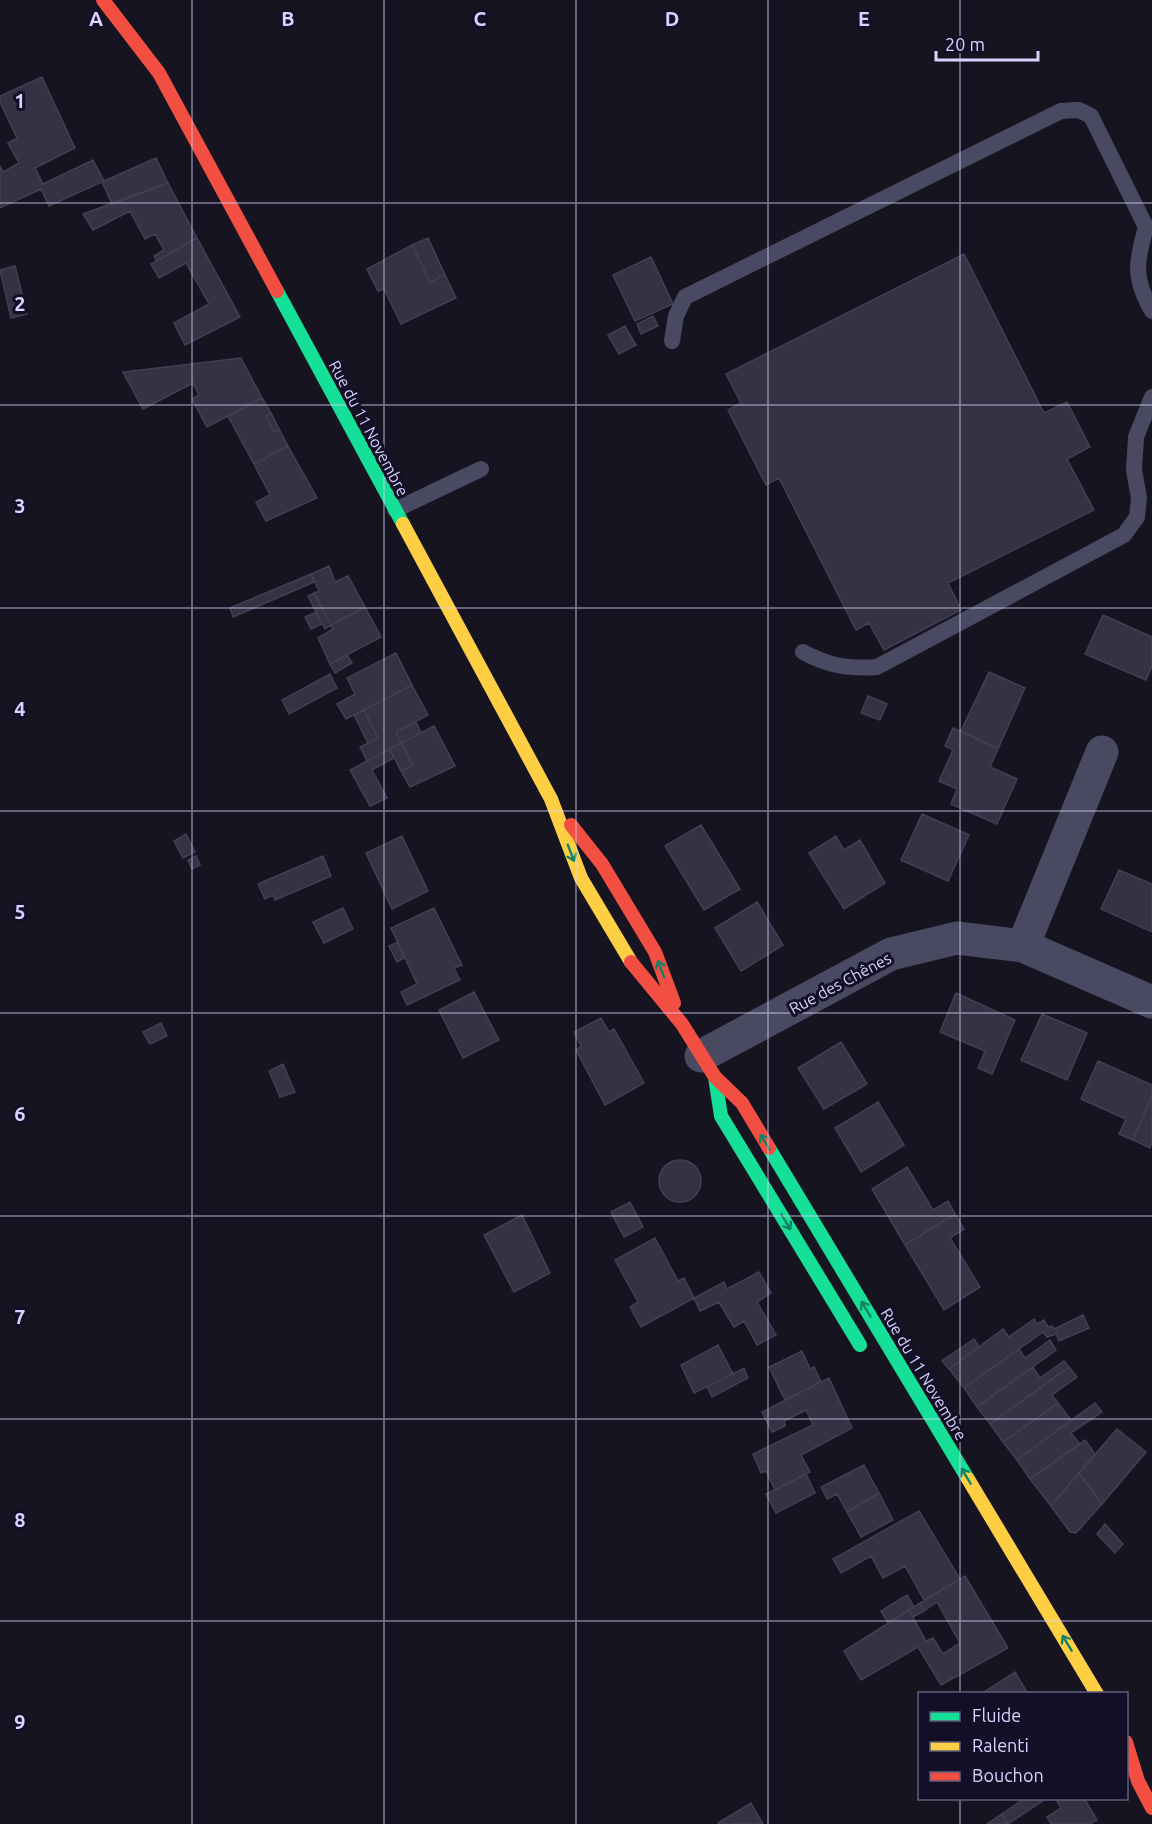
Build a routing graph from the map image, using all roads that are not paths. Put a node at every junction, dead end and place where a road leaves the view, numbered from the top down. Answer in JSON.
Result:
{"nodes":[{"id":1,"x":103,"y":0,"type":"edge"},
{"id":2,"x":144,"y":31,"type":"dead end"},
{"id":3,"x":159,"y":73,"type":"junction"},
{"id":4,"x":1152,"y":311,"type":"edge"},
{"id":5,"x":672,"y":341,"type":"dead end"},
{"id":6,"x":1152,"y":396,"type":"edge"},
{"id":7,"x":481,"y":469,"type":"dead end"},
{"id":8,"x":395,"y":510,"type":"junction"},
{"id":9,"x":803,"y":652,"type":"dead end"},
{"id":10,"x":1102,"y":752,"type":"dead end"},
{"id":11,"x":550,"y":799,"type":"junction"},
{"id":12,"x":1023,"y":946,"type":"junction"},
{"id":13,"x":1152,"y":1002,"type":"edge"},
{"id":14,"x":682,"y":1024,"type":"junction"},
{"id":15,"x":708,"y":1067,"type":"junction"},
{"id":16,"x":868,"y":1359,"type":"dead end"},
{"id":17,"x":1096,"y":1692,"type":"edge"},
{"id":18,"x":1128,"y":1753,"type":"edge"},
{"id":19,"x":1132,"y":1776,"type":"edge"},
{"id":20,"x":1152,"y":1808,"type":"edge"}],
"edges":[{"from":1,"to":3,"type":"main road","name":"Rue du 11 Novembre"},
{"from":2,"to":3,"type":"main road","name":"Rue du 11 Novembre"},
{"from":3,"to":8,"type":"main road","name":"Rue du 11 Novembre"},
{"from":4,"to":5,"type":"lane"},
{"from":6,"to":9,"type":"lane"},
{"from":7,"to":8,"type":"lane"},
{"from":8,"to":11,"type":"main road","name":"Rue du 11 Novembre"},
{"from":10,"to":12,"type":"street"},
{"from":14,"to":11,"type":"main road","name":"Rue du 11 Novembre","one_way":true},
{"from":11,"to":14,"type":"main road","name":"Rue du 11 Novembre","one_way":true},
{"from":12,"to":13,"type":"street","name":"Rue des Chênes"},
{"from":12,"to":15,"type":"street","name":"Rue des Chênes"},
{"from":14,"to":15,"type":"main road","name":"Rue du 11 Novembre"},
{"from":15,"to":16,"type":"main road","name":"Rue du 11 Novembre","one_way":true},
{"from":17,"to":15,"type":"main road","name":"Rue du 11 Novembre","one_way":true},
{"from":18,"to":19,"type":"main road"},
{"from":19,"to":20,"type":"main road"}]}
